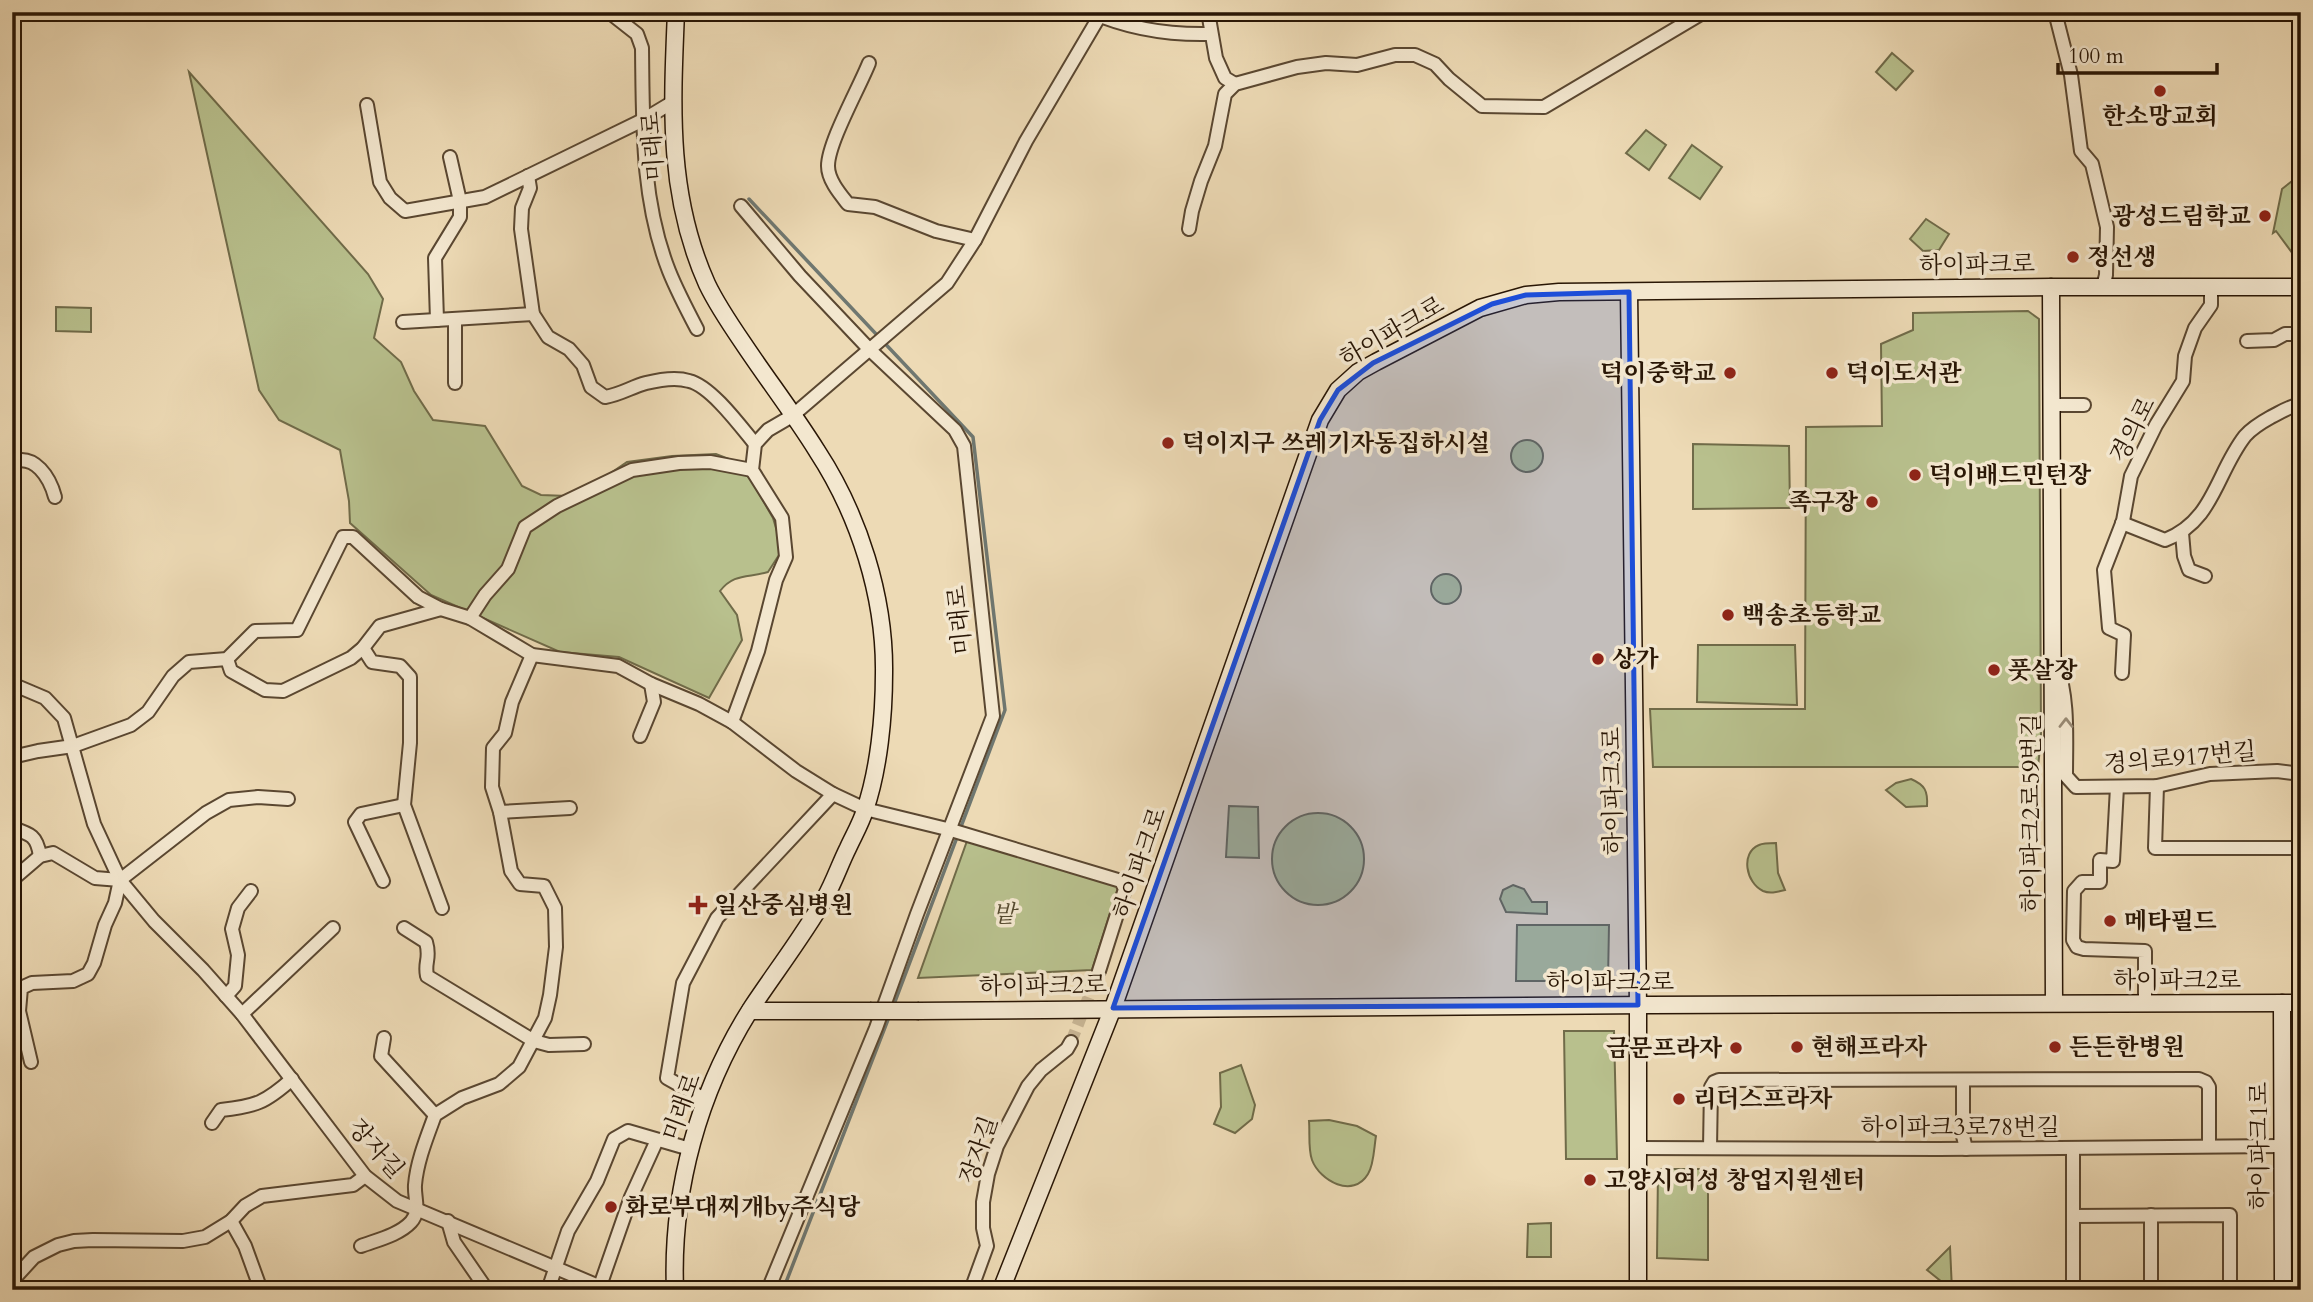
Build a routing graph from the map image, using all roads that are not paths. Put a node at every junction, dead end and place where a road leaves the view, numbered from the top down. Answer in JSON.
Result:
{"nodes":[{"id":1,"x":609,"y":12,"type":"edge"},
{"id":2,"x":676,"y":12,"type":"edge"},
{"id":3,"x":1208,"y":12,"type":"edge"},
{"id":4,"x":1704,"y":12,"type":"edge"},
{"id":5,"x":2055,"y":12,"type":"edge"},
{"id":6,"x":1098,"y":14,"type":"edge"},
{"id":7,"x":1210,"y":34,"type":"junction"},
{"id":8,"x":869,"y":63,"type":"dead end"},
{"id":9,"x":1235,"y":84,"type":"junction"},
{"id":10,"x":673,"y":102,"type":"junction"},
{"id":11,"x":367,"y":104,"type":"dead end"},
{"id":12,"x":643,"y":120,"type":"junction"},
{"id":13,"x":450,"y":158,"type":"dead end"},
{"id":14,"x":528,"y":176,"type":"junction"},
{"id":15,"x":460,"y":201,"type":"junction"},
{"id":16,"x":741,"y":206,"type":"dead end"},
{"id":17,"x":1189,"y":229,"type":"dead end"},
{"id":18,"x":975,"y":240,"type":"junction"},
{"id":19,"x":2050,"y":287,"type":"junction"},
{"id":20,"x":2103,"y":287,"type":"junction"},
{"id":21,"x":2211,"y":287,"type":"junction"},
{"id":22,"x":2301,"y":287,"type":"edge"},
{"id":23,"x":1629,"y":292,"type":"junction"},
{"id":24,"x":533,"y":314,"type":"junction"},
{"id":25,"x":455,"y":319,"type":"junction"},
{"id":26,"x":437,"y":320,"type":"junction"},
{"id":27,"x":403,"y":322,"type":"dead end"},
{"id":28,"x":697,"y":329,"type":"dead end"},
{"id":29,"x":2301,"y":334,"type":"edge"},
{"id":30,"x":2247,"y":341,"type":"dead end"},
{"id":31,"x":873,"y":347,"type":"junction"},
{"id":32,"x":455,"y":383,"type":"dead end"},
{"id":33,"x":2301,"y":404,"type":"edge"},
{"id":34,"x":2052,"y":405,"type":"junction"},
{"id":35,"x":2084,"y":405,"type":"dead end"},
{"id":36,"x":792,"y":416,"type":"junction"},
{"id":37,"x":755,"y":444,"type":"junction"},
{"id":38,"x":12,"y":462,"type":"edge"},
{"id":39,"x":752,"y":470,"type":"junction"},
{"id":40,"x":55,"y":496,"type":"dead end"},
{"id":41,"x":2122,"y":523,"type":"junction"},
{"id":42,"x":2182,"y":533,"type":"junction"},
{"id":43,"x":2205,"y":576,"type":"dead end"},
{"id":44,"x":441,"y":609,"type":"junction"},
{"id":45,"x":470,"y":618,"type":"junction"},
{"id":46,"x":363,"y":648,"type":"junction"},
{"id":47,"x":2053,"y":654,"type":"junction"},
{"id":48,"x":532,"y":655,"type":"junction"},
{"id":49,"x":227,"y":659,"type":"junction"},
{"id":50,"x":2122,"y":673,"type":"dead end"},
{"id":51,"x":12,"y":684,"type":"edge"},
{"id":52,"x":651,"y":684,"type":"junction"},
{"id":53,"x":732,"y":722,"type":"junction"},
{"id":54,"x":640,"y":736,"type":"dead end"},
{"id":55,"x":73,"y":746,"type":"junction"},
{"id":56,"x":12,"y":757,"type":"edge"},
{"id":57,"x":2301,"y":774,"type":"edge"},
{"id":58,"x":2157,"y":786,"type":"junction"},
{"id":59,"x":2117,"y":787,"type":"junction"},
{"id":60,"x":834,"y":794,"type":"junction"},
{"id":61,"x":288,"y":799,"type":"dead end"},
{"id":62,"x":404,"y":805,"type":"junction"},
{"id":63,"x":570,"y":808,"type":"dead end"},
{"id":64,"x":865,"y":809,"type":"junction"},
{"id":65,"x":500,"y":812,"type":"junction"},
{"id":66,"x":12,"y":828,"type":"edge"},
{"id":67,"x":952,"y":831,"type":"junction"},
{"id":68,"x":2301,"y":848,"type":"edge"},
{"id":69,"x":40,"y":856,"type":"junction"},
{"id":70,"x":12,"y":880,"type":"edge"},
{"id":71,"x":120,"y":880,"type":"junction"},
{"id":72,"x":383,"y":881,"type":"dead end"},
{"id":73,"x":251,"y":891,"type":"dead end"},
{"id":74,"x":442,"y":908,"type":"dead end"},
{"id":75,"x":333,"y":928,"type":"dead end"},
{"id":76,"x":404,"y":928,"type":"dead end"},
{"id":77,"x":1098,"y":971,"type":"tunnel mouth"},
{"id":78,"x":226,"y":996,"type":"junction"},
{"id":79,"x":2054,"y":1003,"type":"junction"},
{"id":80,"x":2145,"y":1003,"type":"junction"},
{"id":81,"x":2282,"y":1003,"type":"junction"},
{"id":82,"x":2301,"y":1003,"type":"edge"},
{"id":83,"x":1639,"y":1005,"type":"junction"},
{"id":84,"x":1113,"y":1008,"type":"junction"},
{"id":85,"x":750,"y":1011,"type":"junction"},
{"id":86,"x":242,"y":1014,"type":"junction"},
{"id":87,"x":384,"y":1038,"type":"dead end"},
{"id":88,"x":534,"y":1041,"type":"junction"},
{"id":89,"x":1070,"y":1042,"type":"tunnel mouth"},
{"id":90,"x":584,"y":1044,"type":"dead end"},
{"id":91,"x":31,"y":1062,"type":"dead end"},
{"id":92,"x":292,"y":1079,"type":"junction"},
{"id":93,"x":1962,"y":1080,"type":"junction"},
{"id":94,"x":706,"y":1100,"type":"junction"},
{"id":95,"x":435,"y":1115,"type":"junction"},
{"id":96,"x":212,"y":1123,"type":"dead end"},
{"id":97,"x":657,"y":1140,"type":"junction"},
{"id":98,"x":2209,"y":1146,"type":"junction"},
{"id":99,"x":2281,"y":1146,"type":"junction"},
{"id":100,"x":1638,"y":1148,"type":"junction"},
{"id":101,"x":1710,"y":1148,"type":"junction"},
{"id":102,"x":2073,"y":1148,"type":"junction"},
{"id":103,"x":690,"y":1149,"type":"junction"},
{"id":104,"x":1966,"y":1149,"type":"junction"},
{"id":105,"x":365,"y":1176,"type":"junction"},
{"id":106,"x":418,"y":1208,"type":"junction"},
{"id":107,"x":2151,"y":1215,"type":"junction"},
{"id":108,"x":2073,"y":1216,"type":"junction"},
{"id":109,"x":231,"y":1221,"type":"junction"},
{"id":110,"x":448,"y":1221,"type":"junction"},
{"id":111,"x":361,"y":1246,"type":"dead end"},
{"id":112,"x":555,"y":1267,"type":"junction"},
{"id":113,"x":12,"y":1281,"type":"edge"},
{"id":114,"x":604,"y":1288,"type":"edge"},
{"id":115,"x":261,"y":1290,"type":"edge"},
{"id":116,"x":487,"y":1290,"type":"edge"},
{"id":117,"x":548,"y":1290,"type":"edge"},
{"id":118,"x":675,"y":1290,"type":"edge"},
{"id":119,"x":768,"y":1290,"type":"edge"},
{"id":120,"x":971,"y":1290,"type":"edge"},
{"id":121,"x":1001,"y":1290,"type":"edge"},
{"id":122,"x":1638,"y":1290,"type":"edge"},
{"id":123,"x":2073,"y":1290,"type":"edge"},
{"id":124,"x":2151,"y":1290,"type":"edge"},
{"id":125,"x":2230,"y":1290,"type":"edge"},
{"id":126,"x":2283,"y":1290,"type":"edge"}],
"edges":[{"from":1,"to":12,"type":"street"},
{"from":2,"to":10,"type":"street","name":"미래로"},
{"from":3,"to":7,"type":"street"},
{"from":4,"to":9,"type":"street"},
{"from":5,"to":20,"type":"street"},
{"from":6,"to":7,"type":"street"},
{"from":6,"to":18,"type":"street"},
{"from":7,"to":9,"type":"street"},
{"from":8,"to":18,"type":"street"},
{"from":9,"to":17,"type":"street"},
{"from":10,"to":12,"type":"street"},
{"from":10,"to":36,"type":"street","name":"미래로"},
{"from":11,"to":15,"type":"street"},
{"from":12,"to":14,"type":"street"},
{"from":12,"to":28,"type":"street"},
{"from":13,"to":15,"type":"street"},
{"from":14,"to":15,"type":"street"},
{"from":14,"to":24,"type":"street"},
{"from":15,"to":26,"type":"street"},
{"from":16,"to":31,"type":"street","name":"미래로"},
{"from":18,"to":31,"type":"street"},
{"from":19,"to":20,"type":"street","name":"하이파크로"},
{"from":19,"to":23,"type":"street","name":"하이파크로"},
{"from":19,"to":34,"type":"street","name":"하이파크2로59번길"},
{"from":20,"to":21,"type":"street","name":"하이파크로"},
{"from":21,"to":22,"type":"street","name":"하이파크로"},
{"from":21,"to":41,"type":"street","name":"경의로"},
{"from":23,"to":83,"type":"street","name":"하이파크3로"},
{"from":23,"to":84,"type":"street","name":"하이파크로"},
{"from":24,"to":25,"type":"street"},
{"from":24,"to":37,"type":"street"},
{"from":25,"to":26,"type":"street"},
{"from":25,"to":32,"type":"street"},
{"from":26,"to":27,"type":"street"},
{"from":29,"to":30,"type":"street"},
{"from":31,"to":36,"type":"street"},
{"from":31,"to":67,"type":"street","name":"미래로"},
{"from":33,"to":42,"type":"street"},
{"from":34,"to":35,"type":"street"},
{"from":34,"to":47,"type":"street","name":"하이파크2로59번길"},
{"from":36,"to":37,"type":"street"},
{"from":36,"to":64,"type":"street","name":"미래로"},
{"from":37,"to":39,"type":"street"},
{"from":38,"to":40,"type":"street"},
{"from":39,"to":45,"type":"street"},
{"from":39,"to":53,"type":"street"},
{"from":41,"to":42,"type":"street"},
{"from":41,"to":50,"type":"street","name":"경의로"},
{"from":42,"to":43,"type":"street"},
{"from":44,"to":45,"type":"street"},
{"from":44,"to":46,"type":"street"},
{"from":44,"to":49,"type":"street"},
{"from":45,"to":48,"type":"street"},
{"from":46,"to":49,"type":"street"},
{"from":46,"to":62,"type":"street"},
{"from":59,"to":47,"type":"street","name":"경의로917번길","one_way":true},
{"from":47,"to":79,"type":"street","name":"하이파크2로59번길"},
{"from":48,"to":52,"type":"street"},
{"from":48,"to":65,"type":"street"},
{"from":49,"to":55,"type":"street"},
{"from":51,"to":55,"type":"street","name":"장자길"},
{"from":52,"to":53,"type":"street"},
{"from":52,"to":54,"type":"street"},
{"from":53,"to":60,"type":"street"},
{"from":55,"to":56,"type":"street"},
{"from":55,"to":71,"type":"street","name":"장자길"},
{"from":57,"to":58,"type":"street","name":"경의로917번길"},
{"from":58,"to":59,"type":"street","name":"경의로917번길"},
{"from":58,"to":68,"type":"street"},
{"from":59,"to":80,"type":"street"},
{"from":60,"to":64,"type":"street"},
{"from":60,"to":94,"type":"street"},
{"from":61,"to":71,"type":"street"},
{"from":62,"to":72,"type":"street"},
{"from":62,"to":74,"type":"street"},
{"from":63,"to":65,"type":"street"},
{"from":64,"to":67,"type":"street"},
{"from":64,"to":85,"type":"street","name":"미래로"},
{"from":65,"to":88,"type":"street"},
{"from":66,"to":69,"type":"street"},
{"from":67,"to":77,"type":"street"},
{"from":67,"to":119,"type":"street","name":"미래로"},
{"from":69,"to":70,"type":"street"},
{"from":69,"to":71,"type":"street"},
{"from":71,"to":78,"type":"street","name":"장자길"},
{"from":71,"to":91,"type":"street"},
{"from":73,"to":78,"type":"street"},
{"from":75,"to":86,"type":"street"},
{"from":76,"to":88,"type":"street"},
{"from":78,"to":86,"type":"street","name":"장자길"},
{"from":79,"to":80,"type":"street","name":"하이파크2로"},
{"from":79,"to":83,"type":"street","name":"하이파크2로"},
{"from":80,"to":81,"type":"street","name":"하이파크2로"},
{"from":81,"to":82,"type":"street","name":"하이파크2로"},
{"from":81,"to":99,"type":"street","name":"하이파크1로"},
{"from":83,"to":84,"type":"street","name":"하이파크2로"},
{"from":83,"to":100,"type":"street","name":"하이파크3로"},
{"from":84,"to":85,"type":"street","name":"하이파크2로","bridge":true},
{"from":84,"to":121,"type":"street","name":"하이파크로"},
{"from":85,"to":94,"type":"street","name":"미래로"},
{"from":86,"to":92,"type":"street","name":"장자길"},
{"from":87,"to":95,"type":"street"},
{"from":88,"to":90,"type":"street"},
{"from":88,"to":95,"type":"street"},
{"from":89,"to":120,"type":"street","name":"장자길"},
{"from":92,"to":96,"type":"street"},
{"from":92,"to":105,"type":"street","name":"장자길"},
{"from":93,"to":98,"type":"street"},
{"from":93,"to":101,"type":"street"},
{"from":93,"to":104,"type":"street"},
{"from":94,"to":103,"type":"street","name":"미래로"},
{"from":95,"to":106,"type":"street"},
{"from":97,"to":103,"type":"street"},
{"from":97,"to":112,"type":"street"},
{"from":97,"to":114,"type":"street"},
{"from":98,"to":99,"type":"street","name":"하이파크3로78번길"},
{"from":98,"to":102,"type":"street","name":"하이파크3로78번길"},
{"from":99,"to":126,"type":"street","name":"하이파크1로"},
{"from":100,"to":101,"type":"street","name":"하이파크3로78번길"},
{"from":100,"to":122,"type":"street","name":"하이파크3로"},
{"from":101,"to":104,"type":"street","name":"하이파크3로78번길"},
{"from":102,"to":104,"type":"street","name":"하이파크3로78번길"},
{"from":102,"to":108,"type":"street"},
{"from":103,"to":118,"type":"street","name":"미래로"},
{"from":105,"to":106,"type":"street","name":"장자길"},
{"from":105,"to":109,"type":"street"},
{"from":106,"to":110,"type":"street","name":"장자길"},
{"from":106,"to":111,"type":"street"},
{"from":107,"to":108,"type":"street"},
{"from":107,"to":124,"type":"street"},
{"from":107,"to":125,"type":"street"},
{"from":108,"to":123,"type":"street"},
{"from":109,"to":113,"type":"street"},
{"from":109,"to":115,"type":"street"},
{"from":110,"to":112,"type":"street","name":"장자길"},
{"from":110,"to":116,"type":"street"},
{"from":112,"to":114,"type":"street","name":"장자길"},
{"from":112,"to":117,"type":"street"}]}
